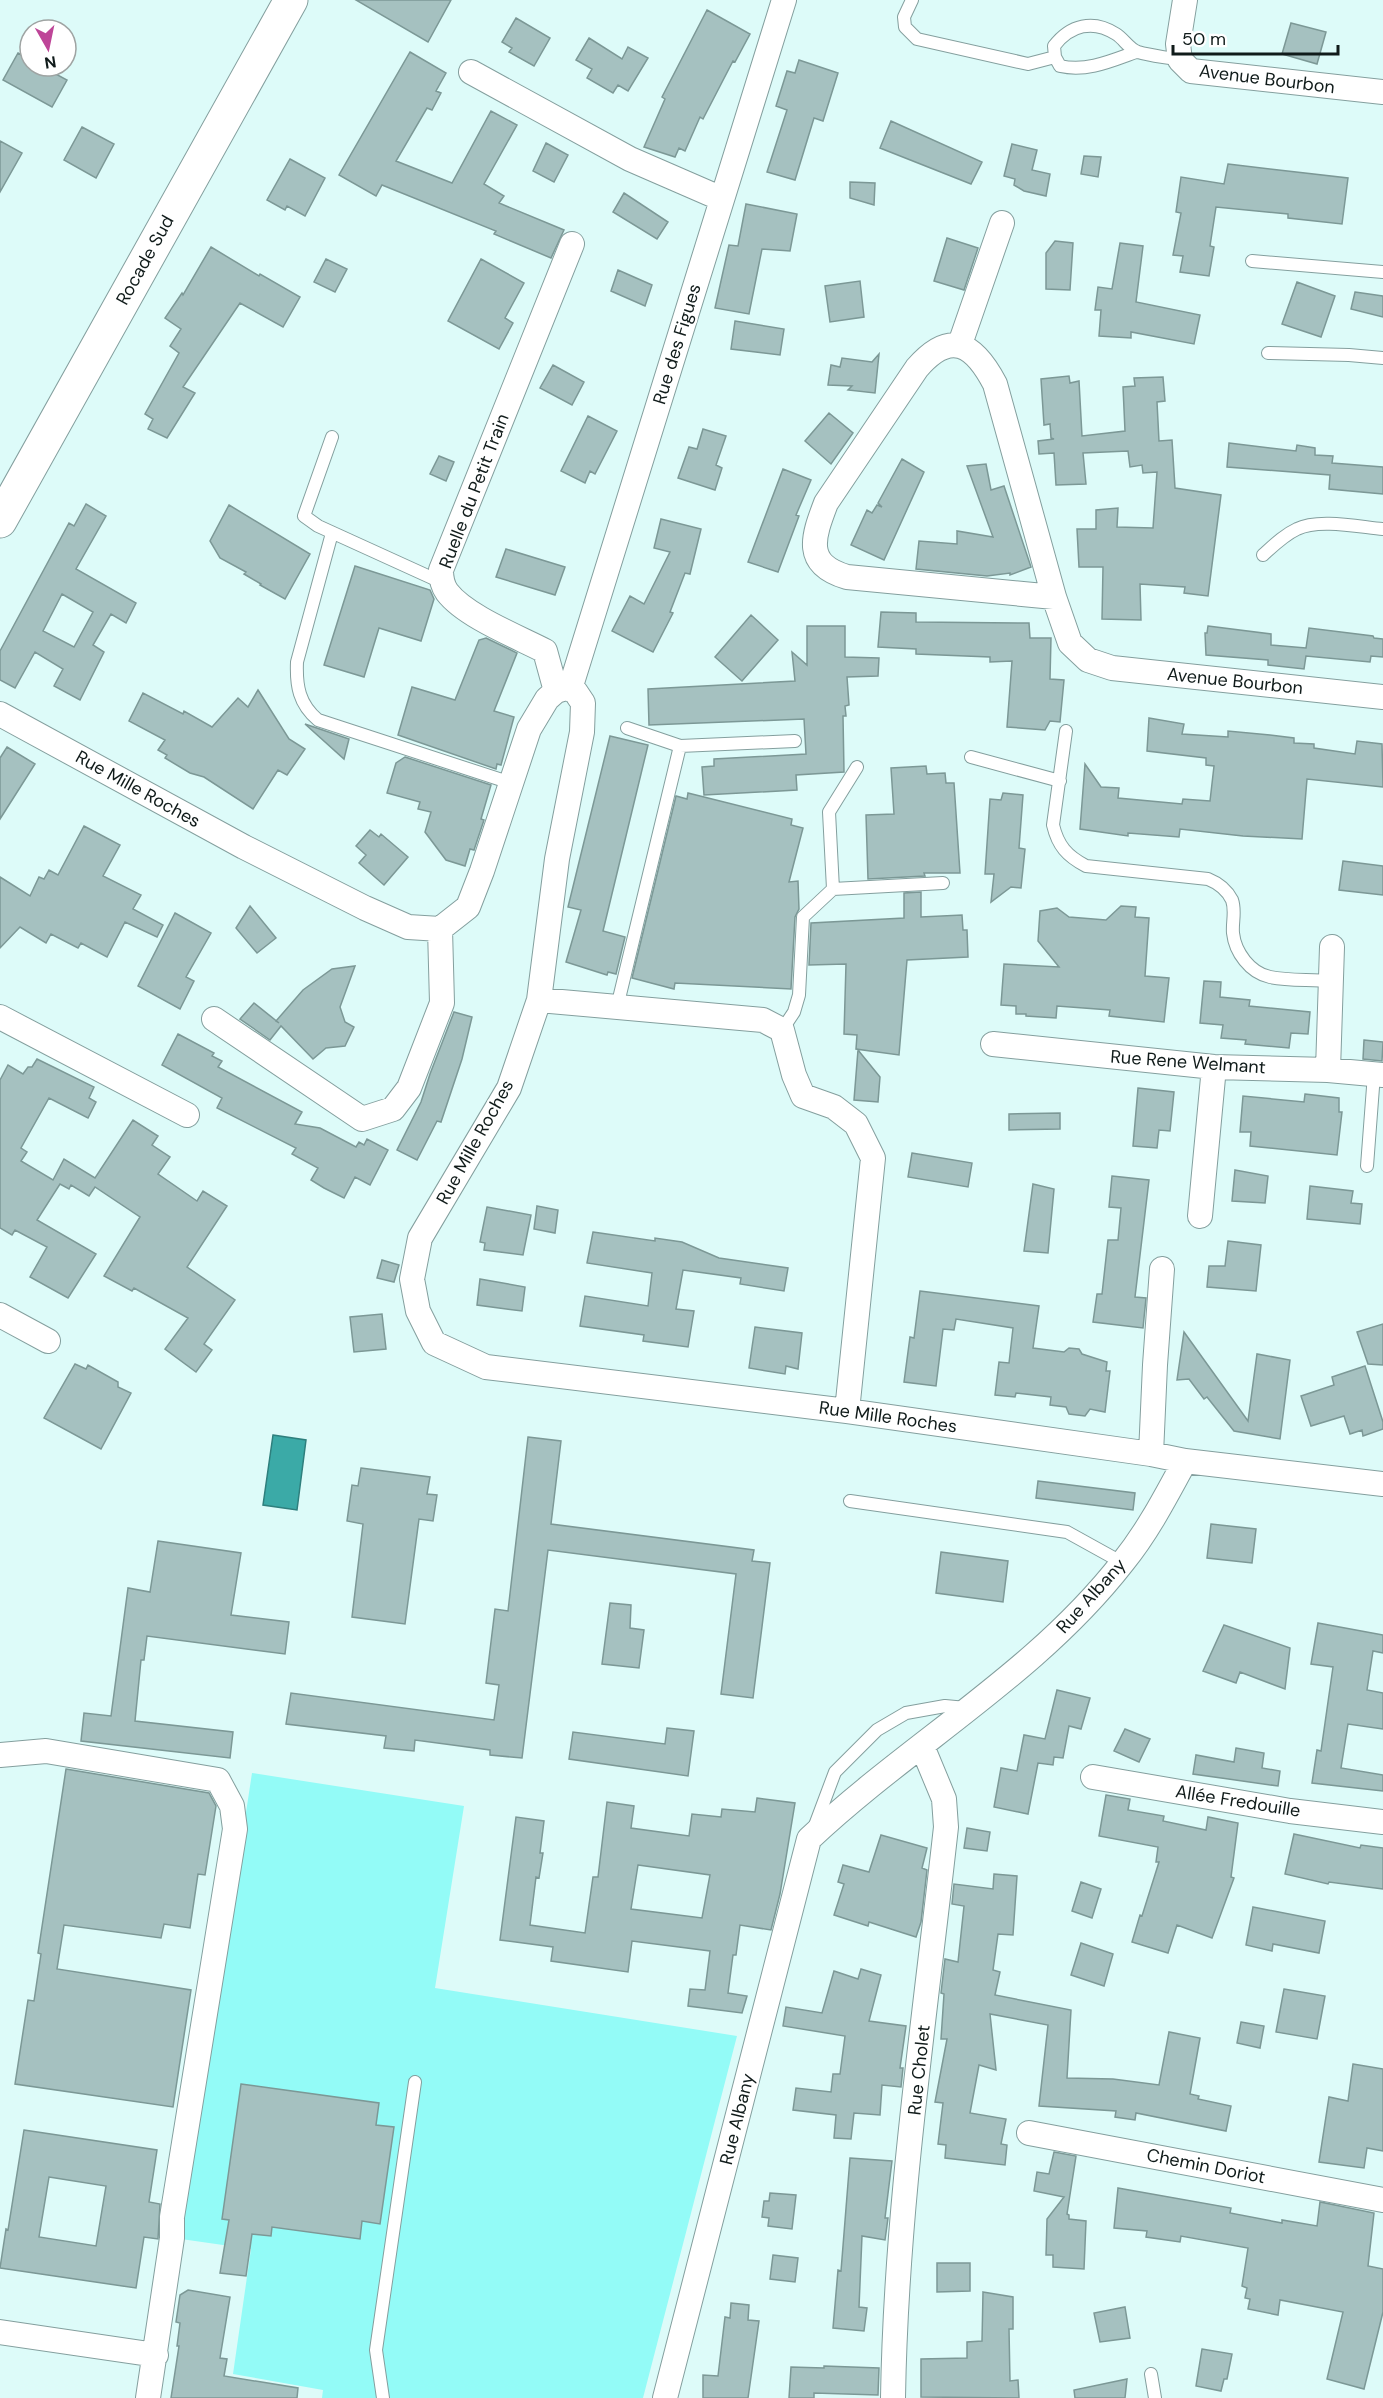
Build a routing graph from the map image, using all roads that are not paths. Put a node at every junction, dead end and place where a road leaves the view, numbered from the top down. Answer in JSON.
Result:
{"nodes":[{"id":1,"x":291,"y":0,"type":"edge"},
{"id":2,"x":784,"y":0,"type":"edge"},
{"id":3,"x":912,"y":0,"type":"edge"},
{"id":4,"x":1185,"y":0,"type":"edge"},
{"id":5,"x":1136,"y":52,"type":"junction"},
{"id":6,"x":1055,"y":57,"type":"junction"},
{"id":7,"x":1180,"y":60,"type":"junction"},
{"id":8,"x":471,"y":72,"type":"dead end"},
{"id":9,"x":1383,"y":92,"type":"edge"},
{"id":10,"x":722,"y":199,"type":"junction"},
{"id":11,"x":1002,"y":223,"type":"dead end"},
{"id":12,"x":572,"y":244,"type":"dead end"},
{"id":13,"x":1252,"y":261,"type":"dead end"},
{"id":14,"x":1383,"y":272,"type":"edge"},
{"id":15,"x":960,"y":344,"type":"junction"},
{"id":16,"x":1268,"y":353,"type":"dead end"},
{"id":17,"x":1383,"y":358,"type":"edge"},
{"id":18,"x":332,"y":437,"type":"dead end"},
{"id":19,"x":0,"y":521,"type":"edge"},
{"id":20,"x":1383,"y":529,"type":"edge"},
{"id":21,"x":332,"y":532,"type":"junction"},
{"id":22,"x":1263,"y":555,"type":"dead end"},
{"id":23,"x":441,"y":582,"type":"junction"},
{"id":24,"x":1054,"y":597,"type":"junction"},
{"id":25,"x":563,"y":690,"type":"junction"},
{"id":26,"x":1383,"y":697,"type":"edge"},
{"id":27,"x":0,"y":714,"type":"edge"},
{"id":28,"x":627,"y":728,"type":"dead end"},
{"id":29,"x":1066,"y":730,"type":"dead end"},
{"id":30,"x":795,"y":741,"type":"dead end"},
{"id":31,"x":680,"y":746,"type":"junction"},
{"id":32,"x":971,"y":757,"type":"dead end"},
{"id":33,"x":857,"y":767,"type":"dead end"},
{"id":34,"x":1060,"y":781,"type":"junction"},
{"id":35,"x":512,"y":783,"type":"junction"},
{"id":36,"x":943,"y":883,"type":"dead end"},
{"id":37,"x":833,"y":889,"type":"junction"},
{"id":38,"x":440,"y":928,"type":"junction"},
{"id":39,"x":1332,"y":947,"type":"dead end"},
{"id":40,"x":1330,"y":981,"type":"junction"},
{"id":41,"x":539,"y":1000,"type":"junction"},
{"id":42,"x":616,"y":1007,"type":"junction"},
{"id":43,"x":0,"y":1017,"type":"edge"},
{"id":44,"x":214,"y":1019,"type":"dead end"},
{"id":45,"x":782,"y":1030,"type":"junction"},
{"id":46,"x":993,"y":1044,"type":"dead end"},
{"id":47,"x":1214,"y":1067,"type":"junction"},
{"id":48,"x":1328,"y":1070,"type":"junction"},
{"id":49,"x":1379,"y":1075,"type":"edge"},
{"id":50,"x":187,"y":1115,"type":"dead end"},
{"id":51,"x":1367,"y":1166,"type":"dead end"},
{"id":52,"x":1200,"y":1216,"type":"dead end"},
{"id":53,"x":1162,"y":1269,"type":"dead end"},
{"id":54,"x":0,"y":1315,"type":"edge"},
{"id":55,"x":48,"y":1341,"type":"dead end"},
{"id":56,"x":847,"y":1411,"type":"junction"},
{"id":57,"x":1151,"y":1454,"type":"junction"},
{"id":58,"x":1185,"y":1461,"type":"junction"},
{"id":59,"x":1383,"y":1484,"type":"edge"},
{"id":60,"x":850,"y":1501,"type":"dead end"},
{"id":61,"x":1123,"y":1563,"type":"junction"},
{"id":62,"x":970,"y":1708,"type":"junction"},
{"id":63,"x":922,"y":1746,"type":"junction"},
{"id":64,"x":0,"y":1755,"type":"edge"},
{"id":65,"x":1093,"y":1777,"type":"dead end"},
{"id":66,"x":1383,"y":1822,"type":"edge"},
{"id":67,"x":809,"y":1839,"type":"junction"},
{"id":68,"x":415,"y":2082,"type":"dead end"},
{"id":69,"x":1029,"y":2133,"type":"dead end"},
{"id":70,"x":1383,"y":2199,"type":"edge"},
{"id":71,"x":0,"y":2332,"type":"edge"},
{"id":72,"x":156,"y":2355,"type":"junction"},
{"id":73,"x":1151,"y":2374,"type":"dead end"},
{"id":74,"x":148,"y":2398,"type":"edge"},
{"id":75,"x":383,"y":2398,"type":"edge"},
{"id":76,"x":665,"y":2398,"type":"edge"},
{"id":77,"x":893,"y":2398,"type":"edge"},
{"id":78,"x":1155,"y":2398,"type":"edge"}],
"edges":[{"from":1,"to":19,"type":"main road","name":"Rocade Sud"},
{"from":2,"to":10,"type":"street","name":"Rue des Figues"},
{"from":3,"to":6,"type":"lane"},
{"from":4,"to":7,"type":"street","name":"Avenue Bourbon"},
{"from":5,"to":6,"type":"lane"},
{"from":5,"to":6,"type":"lane"},
{"from":5,"to":7,"type":"lane"},
{"from":7,"to":9,"type":"street","name":"Avenue Bourbon"},
{"from":8,"to":10,"type":"street"},
{"from":10,"to":25,"type":"street","name":"Rue des Figues"},
{"from":11,"to":15,"type":"street"},
{"from":12,"to":23,"type":"street","name":"Ruelle du Petit Train"},
{"from":13,"to":14,"type":"lane"},
{"from":15,"to":24,"type":"street"},
{"from":15,"to":24,"type":"street"},
{"from":16,"to":17,"type":"lane"},
{"from":18,"to":21,"type":"lane"},
{"from":20,"to":22,"type":"lane"},
{"from":21,"to":23,"type":"lane"},
{"from":21,"to":35,"type":"lane"},
{"from":23,"to":25,"type":"street","name":"Ruelle du Petit Train"},
{"from":24,"to":26,"type":"street","name":"Avenue Bourbon"},
{"from":25,"to":35,"type":"street"},
{"from":25,"to":41,"type":"street","name":"Rue Mille Roches"},
{"from":27,"to":38,"type":"street","name":"Rue Mille Roches"},
{"from":28,"to":31,"type":"lane"},
{"from":29,"to":34,"type":"lane"},
{"from":30,"to":31,"type":"lane"},
{"from":31,"to":42,"type":"lane"},
{"from":32,"to":34,"type":"lane"},
{"from":33,"to":37,"type":"lane"},
{"from":34,"to":40,"type":"lane"},
{"from":35,"to":38,"type":"street"},
{"from":36,"to":37,"type":"lane"},
{"from":37,"to":45,"type":"lane"},
{"from":38,"to":44,"type":"street"},
{"from":39,"to":40,"type":"street"},
{"from":40,"to":48,"type":"street"},
{"from":41,"to":42,"type":"street"},
{"from":41,"to":56,"type":"street","name":"Rue Mille Roches"},
{"from":42,"to":45,"type":"street"},
{"from":43,"to":50,"type":"street"},
{"from":45,"to":56,"type":"street"},
{"from":46,"to":47,"type":"street","name":"Rue Rene Welmant"},
{"from":47,"to":48,"type":"street","name":"Rue Rene Welmant"},
{"from":47,"to":52,"type":"street"},
{"from":48,"to":49,"type":"street","name":"Rue Rene Welmant"},
{"from":49,"to":51,"type":"lane"},
{"from":53,"to":57,"type":"street"},
{"from":54,"to":55,"type":"street"},
{"from":56,"to":57,"type":"street","name":"Rue Mille Roches"},
{"from":57,"to":58,"type":"street","name":"Rue Mille Roches"},
{"from":58,"to":59,"type":"street","name":"Rue Mille Roches"},
{"from":58,"to":61,"type":"street","name":"Rue Albany"},
{"from":60,"to":61,"type":"lane"},
{"from":61,"to":62,"type":"street","name":"Rue Albany"},
{"from":62,"to":63,"type":"street","name":"Rue Albany"},
{"from":62,"to":67,"type":"lane","name":"Rue Albany"},
{"from":63,"to":67,"type":"street","name":"Rue Albany"},
{"from":63,"to":77,"type":"street","name":"Rue Cholet"},
{"from":64,"to":72,"type":"street"},
{"from":65,"to":66,"type":"street","name":"Allée Fredouille"},
{"from":67,"to":76,"type":"street","name":"Rue Albany"},
{"from":68,"to":75,"type":"lane"},
{"from":69,"to":70,"type":"street","name":"Chemin Doriot"},
{"from":71,"to":72,"type":"street"},
{"from":72,"to":74,"type":"street"},
{"from":73,"to":78,"type":"lane"}]}
